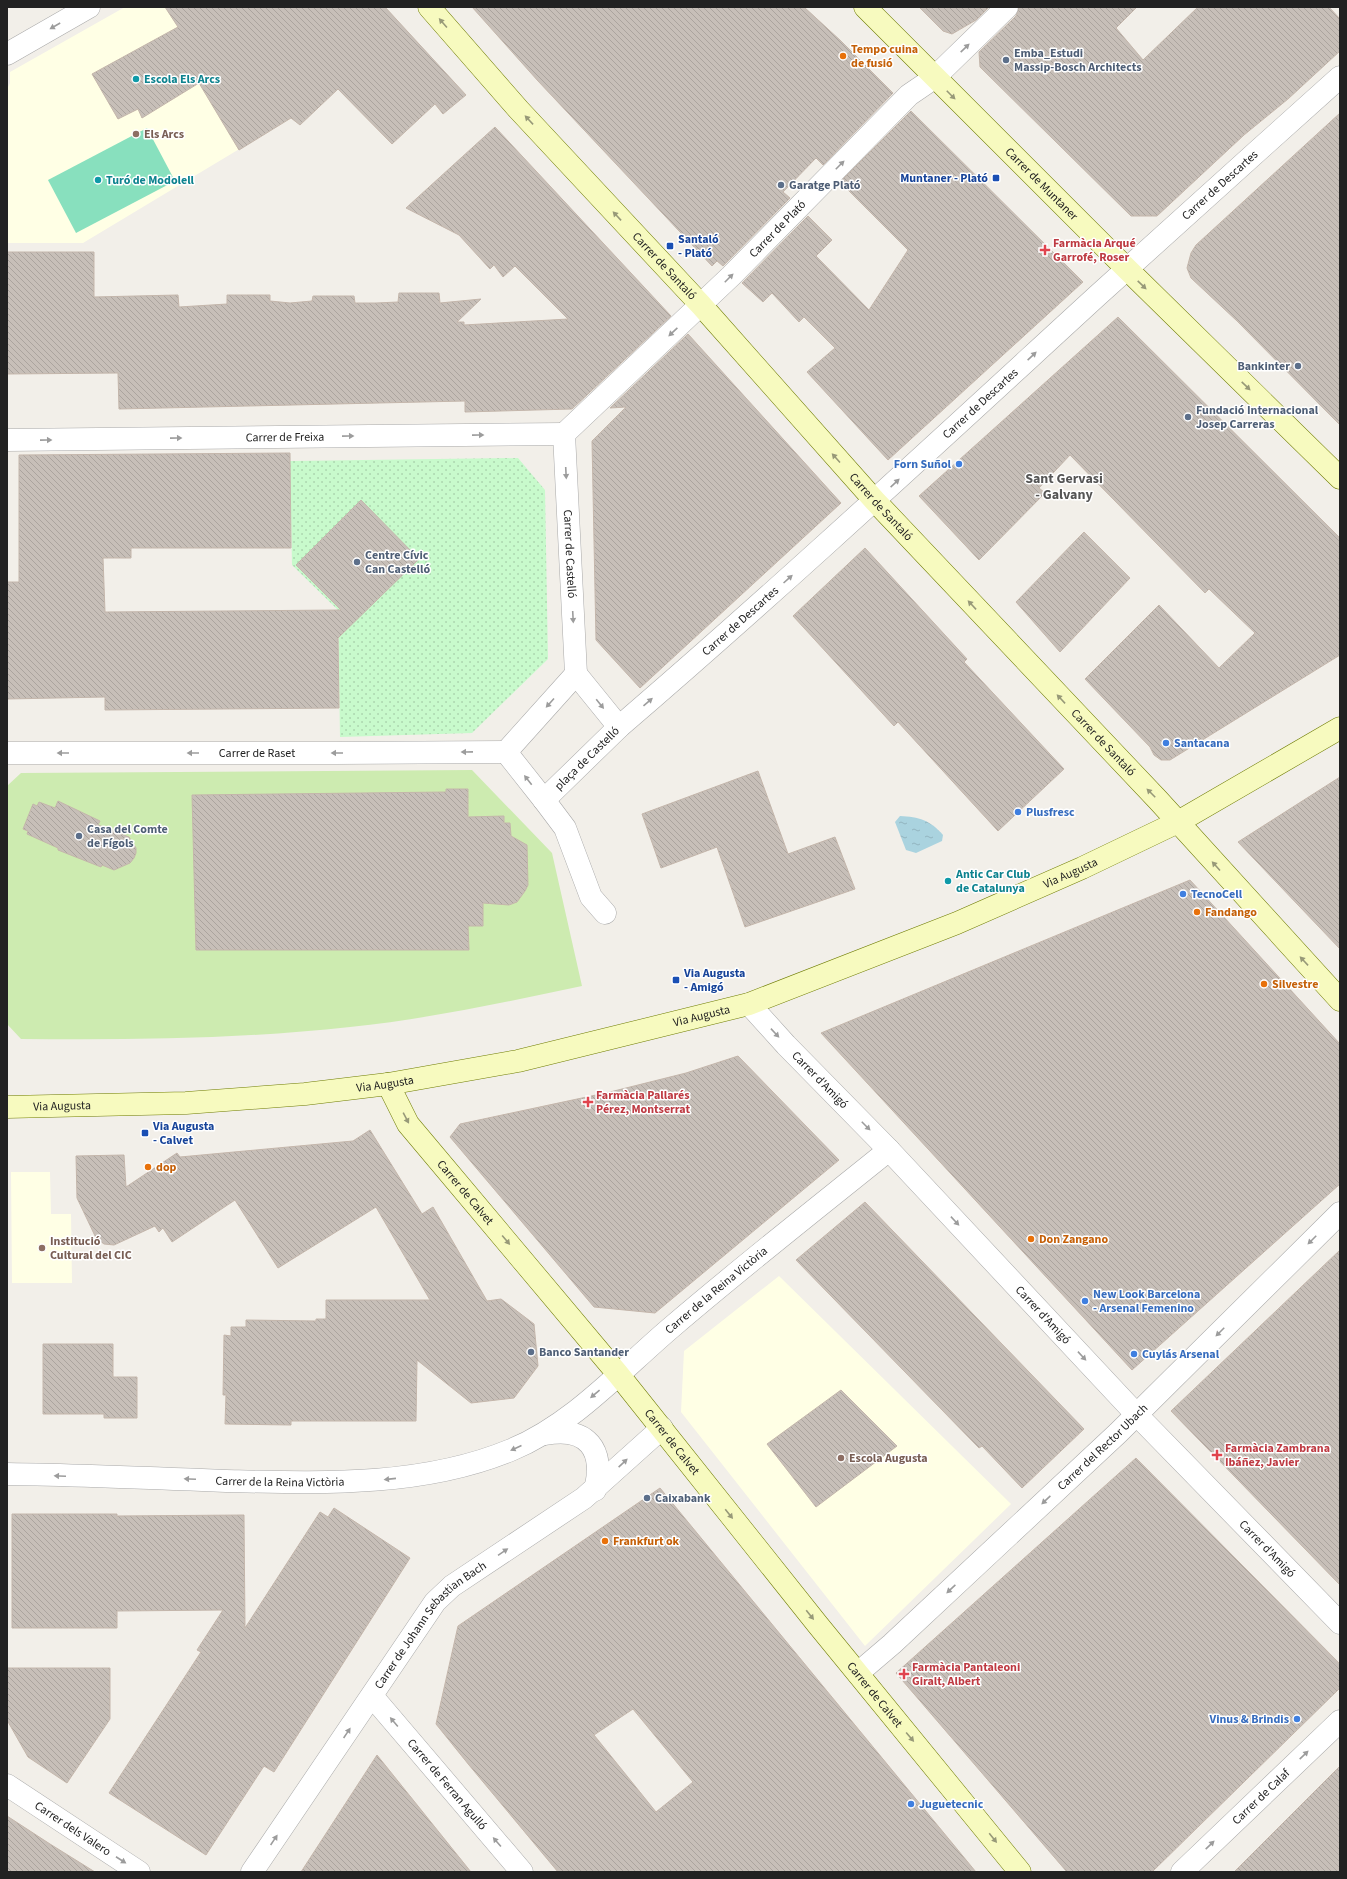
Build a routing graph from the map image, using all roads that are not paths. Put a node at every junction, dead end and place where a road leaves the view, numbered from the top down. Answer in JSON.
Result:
{"nodes":[{"id":1,"x":89,"y":7,"type":"edge"},
{"id":2,"x":429,"y":7,"type":"edge"},
{"id":3,"x":865,"y":7,"type":"edge"},
{"id":4,"x":1007,"y":7,"type":"edge"},
{"id":5,"x":7,"y":54,"type":"edge"},
{"id":6,"x":1340,"y":77,"type":"edge"},
{"id":7,"x":934,"y":78,"type":"junction"},
{"id":8,"x":1126,"y":270,"type":"junction"},
{"id":9,"x":701,"y":305,"type":"junction"},
{"id":10,"x":564,"y":434,"type":"junction"},
{"id":11,"x":7,"y":440,"type":"edge"},
{"id":12,"x":1340,"y":478,"type":"edge"},
{"id":13,"x":875,"y":501,"type":"junction"},
{"id":14,"x":576,"y":674,"type":"junction"},
{"id":15,"x":619,"y":727,"type":"junction"},
{"id":16,"x":1340,"y":728,"type":"edge"},
{"id":17,"x":506,"y":752,"type":"junction"},
{"id":18,"x":7,"y":753,"type":"edge"},
{"id":19,"x":544,"y":800,"type":"junction"},
{"id":20,"x":1178,"y":822,"type":"junction"},
{"id":21,"x":605,"y":913,"type":"dead end"},
{"id":22,"x":1340,"y":1000,"type":"edge"},
{"id":23,"x":749,"y":1004,"type":"junction"},
{"id":24,"x":388,"y":1084,"type":"junction"},
{"id":25,"x":7,"y":1107,"type":"edge"},
{"id":26,"x":889,"y":1150,"type":"junction"},
{"id":27,"x":1340,"y":1213,"type":"edge"},
{"id":28,"x":618,"y":1374,"type":"junction"},
{"id":29,"x":1136,"y":1414,"type":"junction"},
{"id":30,"x":662,"y":1428,"type":"junction"},
{"id":31,"x":545,"y":1434,"type":"junction"},
{"id":32,"x":7,"y":1474,"type":"edge"},
{"id":33,"x":595,"y":1490,"type":"junction"},
{"id":34,"x":1340,"y":1622,"type":"edge"},
{"id":35,"x":858,"y":1673,"type":"junction"},
{"id":36,"x":372,"y":1696,"type":"junction"},
{"id":37,"x":1340,"y":1721,"type":"edge"},
{"id":38,"x":7,"y":1785,"type":"edge"},
{"id":39,"x":139,"y":1872,"type":"edge"},
{"id":40,"x":252,"y":1872,"type":"edge"},
{"id":41,"x":522,"y":1872,"type":"edge"},
{"id":42,"x":1020,"y":1872,"type":"edge"},
{"id":43,"x":1182,"y":1872,"type":"edge"}],
"edges":[{"from":1,"to":5,"type":"street","one_way":true},
{"from":9,"to":2,"type":"street","name":"Carrer de Santaló","one_way":true},
{"from":3,"to":7,"type":"street","name":"Carrer de Muntaner"},
{"from":7,"to":4,"type":"street","name":"Carrer de Plató","one_way":true},
{"from":6,"to":8,"type":"street","name":"Carrer de Descartes"},
{"from":7,"to":8,"type":"street","name":"Carrer de Muntaner","one_way":true},
{"from":9,"to":7,"type":"street","name":"Carrer de Plató","one_way":true},
{"from":8,"to":12,"type":"street","name":"Carrer de Muntaner","one_way":true},
{"from":13,"to":8,"type":"street","name":"Carrer de Descartes","one_way":true},
{"from":9,"to":10,"type":"street","name":"Carrer de Plató","one_way":true},
{"from":13,"to":9,"type":"street","name":"Carrer de Santaló","one_way":true},
{"from":11,"to":10,"type":"street","name":"Carrer de Freixa","one_way":true},
{"from":10,"to":14,"type":"street","name":"Carrer de Castelló","one_way":true},
{"from":15,"to":13,"type":"street","name":"Carrer de Descartes","one_way":true},
{"from":20,"to":13,"type":"street","name":"Carrer de Santaló","one_way":true},
{"from":14,"to":15,"type":"street","name":"plaça de Castelló","one_way":true},
{"from":14,"to":17,"type":"street","one_way":true},
{"from":15,"to":19,"type":"street","name":"plaça de Castelló"},
{"from":16,"to":20,"type":"street","name":"Via Augusta"},
{"from":17,"to":18,"type":"street","name":"Carrer de Raset","one_way":true},
{"from":19,"to":17,"type":"street","name":"plaça de Castelló","one_way":true},
{"from":19,"to":21,"type":"street"},
{"from":22,"to":20,"type":"street","name":"Carrer de Santaló","one_way":true},
{"from":20,"to":23,"type":"street","name":"Via Augusta"},
{"from":23,"to":24,"type":"street","name":"Via Augusta"},
{"from":23,"to":26,"type":"street","name":"Carrer d'Amigó","one_way":true},
{"from":24,"to":25,"type":"street","name":"Via Augusta"},
{"from":24,"to":28,"type":"street","name":"Carrer de Calvet","one_way":true},
{"from":26,"to":28,"type":"street","name":"Carrer de la Reina Victòria"},
{"from":26,"to":29,"type":"street","name":"Carrer d'Amigó","one_way":true},
{"from":27,"to":29,"type":"street","name":"Carrer del Rector Ubach","one_way":true},
{"from":28,"to":30,"type":"street","name":"Carrer de Calvet"},
{"from":28,"to":31,"type":"street","name":"Carrer de la Reina Victòria","one_way":true},
{"from":29,"to":34,"type":"street","name":"Carrer d'Amigó"},
{"from":29,"to":35,"type":"street","name":"Carrer del Rector Ubach","one_way":true},
{"from":33,"to":30,"type":"street","name":"Carrer de Johann Sebastian Bach","one_way":true},
{"from":30,"to":35,"type":"street","name":"Carrer de Calvet","one_way":true},
{"from":31,"to":32,"type":"street","name":"Carrer de la Reina Victòria","one_way":true},
{"from":31,"to":33,"type":"street","name":"Carrer de la Reina Victòria"},
{"from":36,"to":33,"type":"street","name":"Carrer de Johann Sebastian Bach","one_way":true},
{"from":35,"to":42,"type":"street","name":"Carrer de Calvet","one_way":true},
{"from":40,"to":36,"type":"street","name":"Carrer de Johann Sebastian Bach","one_way":true},
{"from":41,"to":36,"type":"street","name":"Carrer de Ferran Agulló","one_way":true},
{"from":43,"to":37,"type":"street","name":"Carrer de Calaf","one_way":true},
{"from":38,"to":39,"type":"street","name":"Carrer dels Valero","one_way":true}]}
